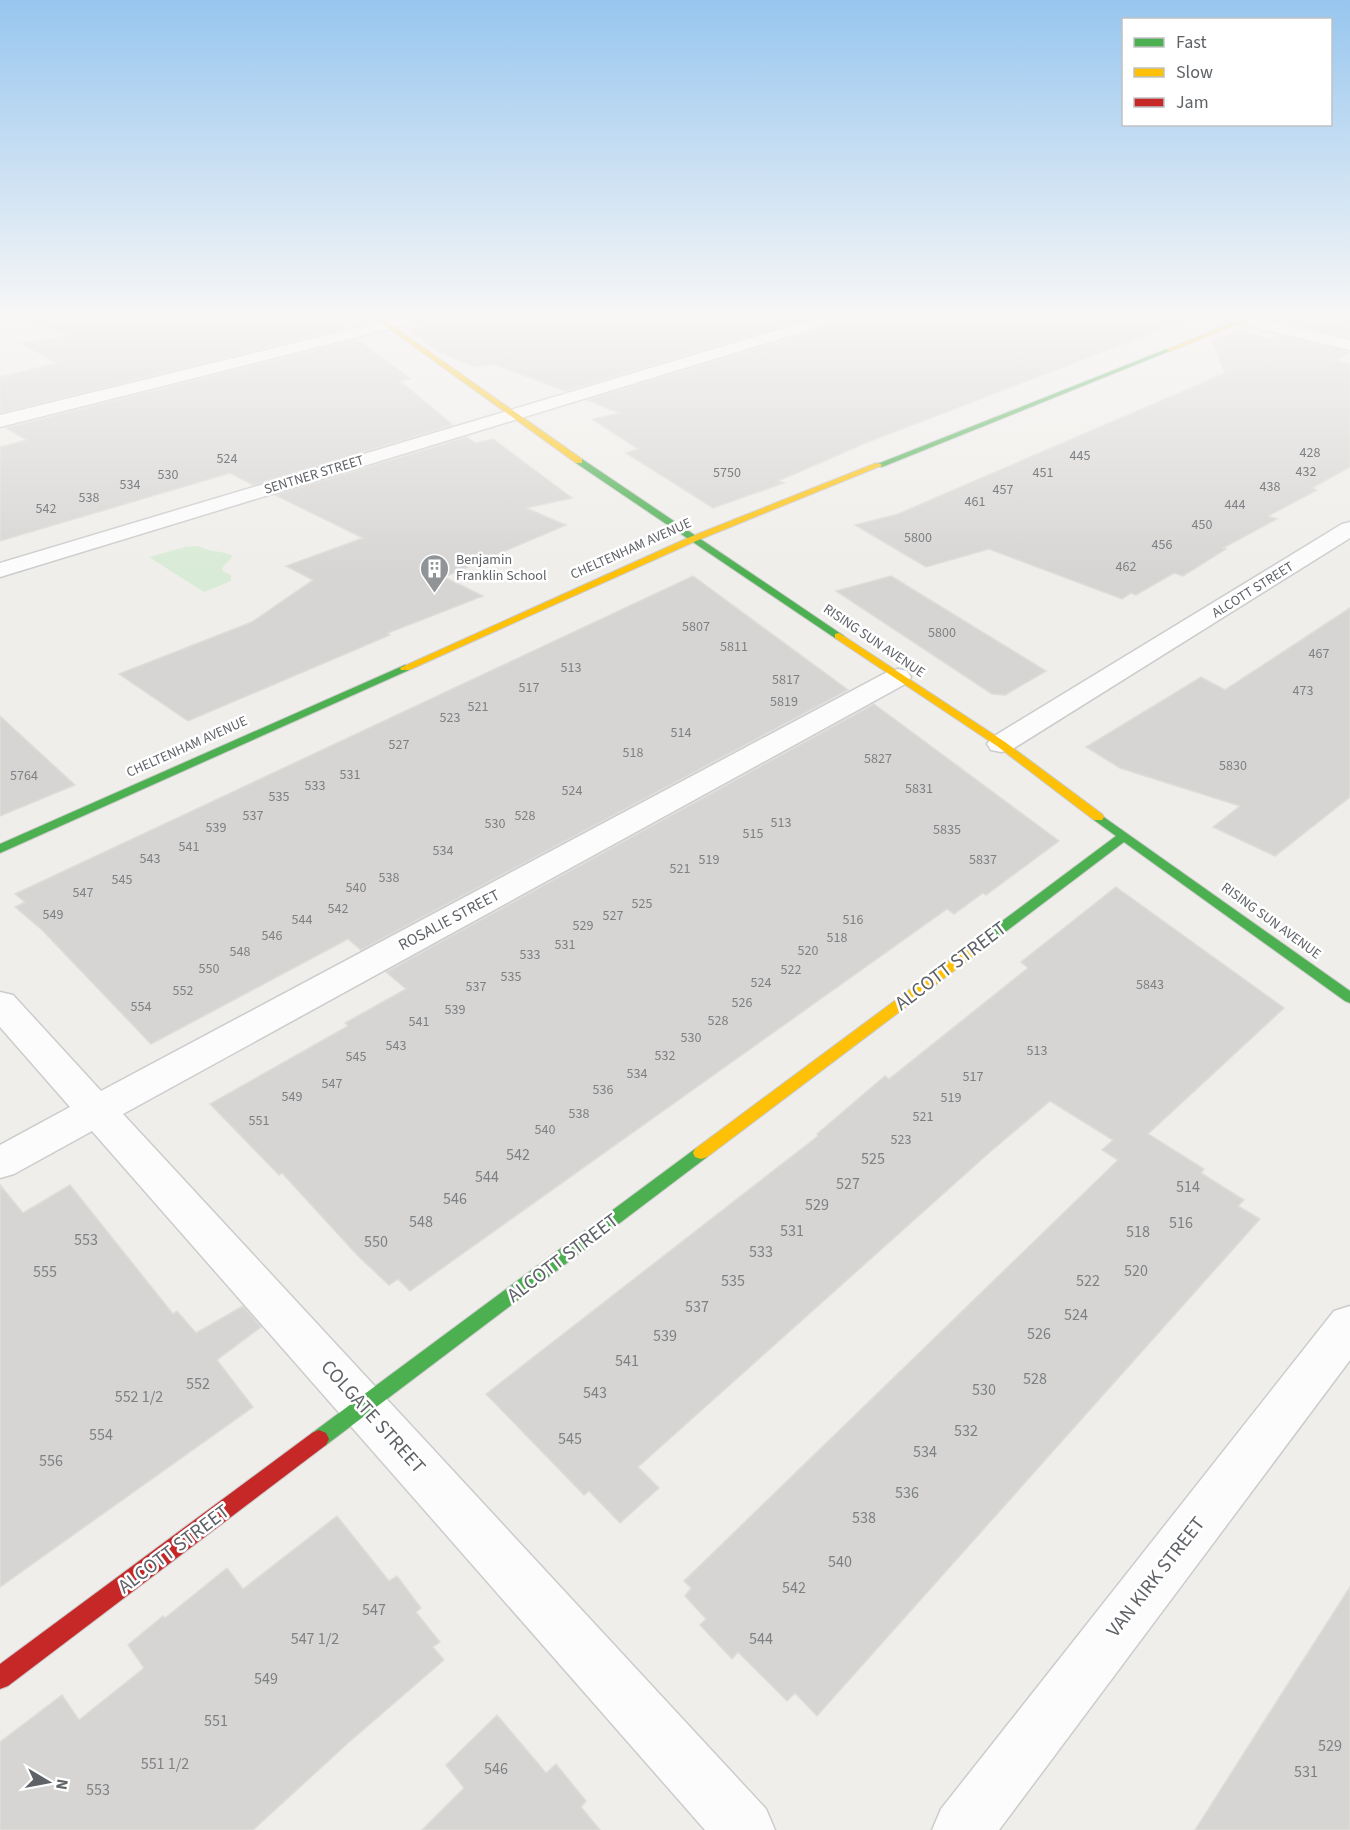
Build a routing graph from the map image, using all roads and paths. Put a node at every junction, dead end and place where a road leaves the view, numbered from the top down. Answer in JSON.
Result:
{"nodes":[{"id":1,"x":71,"y":402,"type":"edge"},
{"id":2,"x":494,"y":402,"type":"edge"},
{"id":3,"x":554,"y":402,"type":"edge"},
{"id":4,"x":1032,"y":402,"type":"edge"},
{"id":5,"x":512,"y":415,"type":"junction"},
{"id":6,"x":0,"y":421,"type":"edge"},
{"id":7,"x":1350,"y":529,"type":"edge"},
{"id":8,"x":693,"y":539,"type":"junction"},
{"id":9,"x":0,"y":570,"type":"edge"},
{"id":10,"x":898,"y":676,"type":"junction"},
{"id":11,"x":1001,"y":744,"type":"junction"},
{"id":12,"x":1124,"y":836,"type":"junction"},
{"id":13,"x":0,"y":849,"type":"edge"},
{"id":14,"x":1350,"y":998,"type":"edge"},
{"id":15,"x":0,"y":1004,"type":"edge"},
{"id":16,"x":94,"y":1112,"type":"junction"},
{"id":17,"x":0,"y":1163,"type":"edge"},
{"id":18,"x":1350,"y":1325,"type":"edge"},
{"id":19,"x":364,"y":1407,"type":"junction"},
{"id":20,"x":0,"y":1678,"type":"edge"},
{"id":21,"x":745,"y":1830,"type":"edge"},
{"id":22,"x":962,"y":1830,"type":"edge"}],
"edges":[{"from":1,"to":6,"type":"street"},
{"from":2,"to":5,"type":"street","name":"RISING SUN AVENUE"},
{"from":3,"to":5,"type":"street","name":"SENTNER STREET"},
{"from":4,"to":8,"type":"street","name":"CHELTENHAM AVENUE"},
{"from":5,"to":8,"type":"street","name":"RISING SUN AVENUE"},
{"from":5,"to":9,"type":"street","name":"SENTNER STREET"},
{"from":7,"to":11,"type":"street","name":"ALCOTT STREET"},
{"from":8,"to":10,"type":"street","name":"RISING SUN AVENUE"},
{"from":8,"to":13,"type":"street","name":"CHELTENHAM AVENUE"},
{"from":10,"to":11,"type":"street","name":"RISING SUN AVENUE"},
{"from":10,"to":16,"type":"street","name":"ROSALIE STREET"},
{"from":11,"to":12,"type":"street","name":"RISING SUN AVENUE"},
{"from":12,"to":14,"type":"street","name":"RISING SUN AVENUE"},
{"from":12,"to":19,"type":"street","name":"ALCOTT STREET"},
{"from":15,"to":16,"type":"street","name":"COLGATE STREET"},
{"from":16,"to":17,"type":"street","name":"ROSALIE STREET"},
{"from":16,"to":19,"type":"street","name":"COLGATE STREET"},
{"from":18,"to":22,"type":"street","name":"VAN KIRK STREET"},
{"from":19,"to":20,"type":"street","name":"ALCOTT STREET"},
{"from":19,"to":21,"type":"street","name":"COLGATE STREET"}]}
